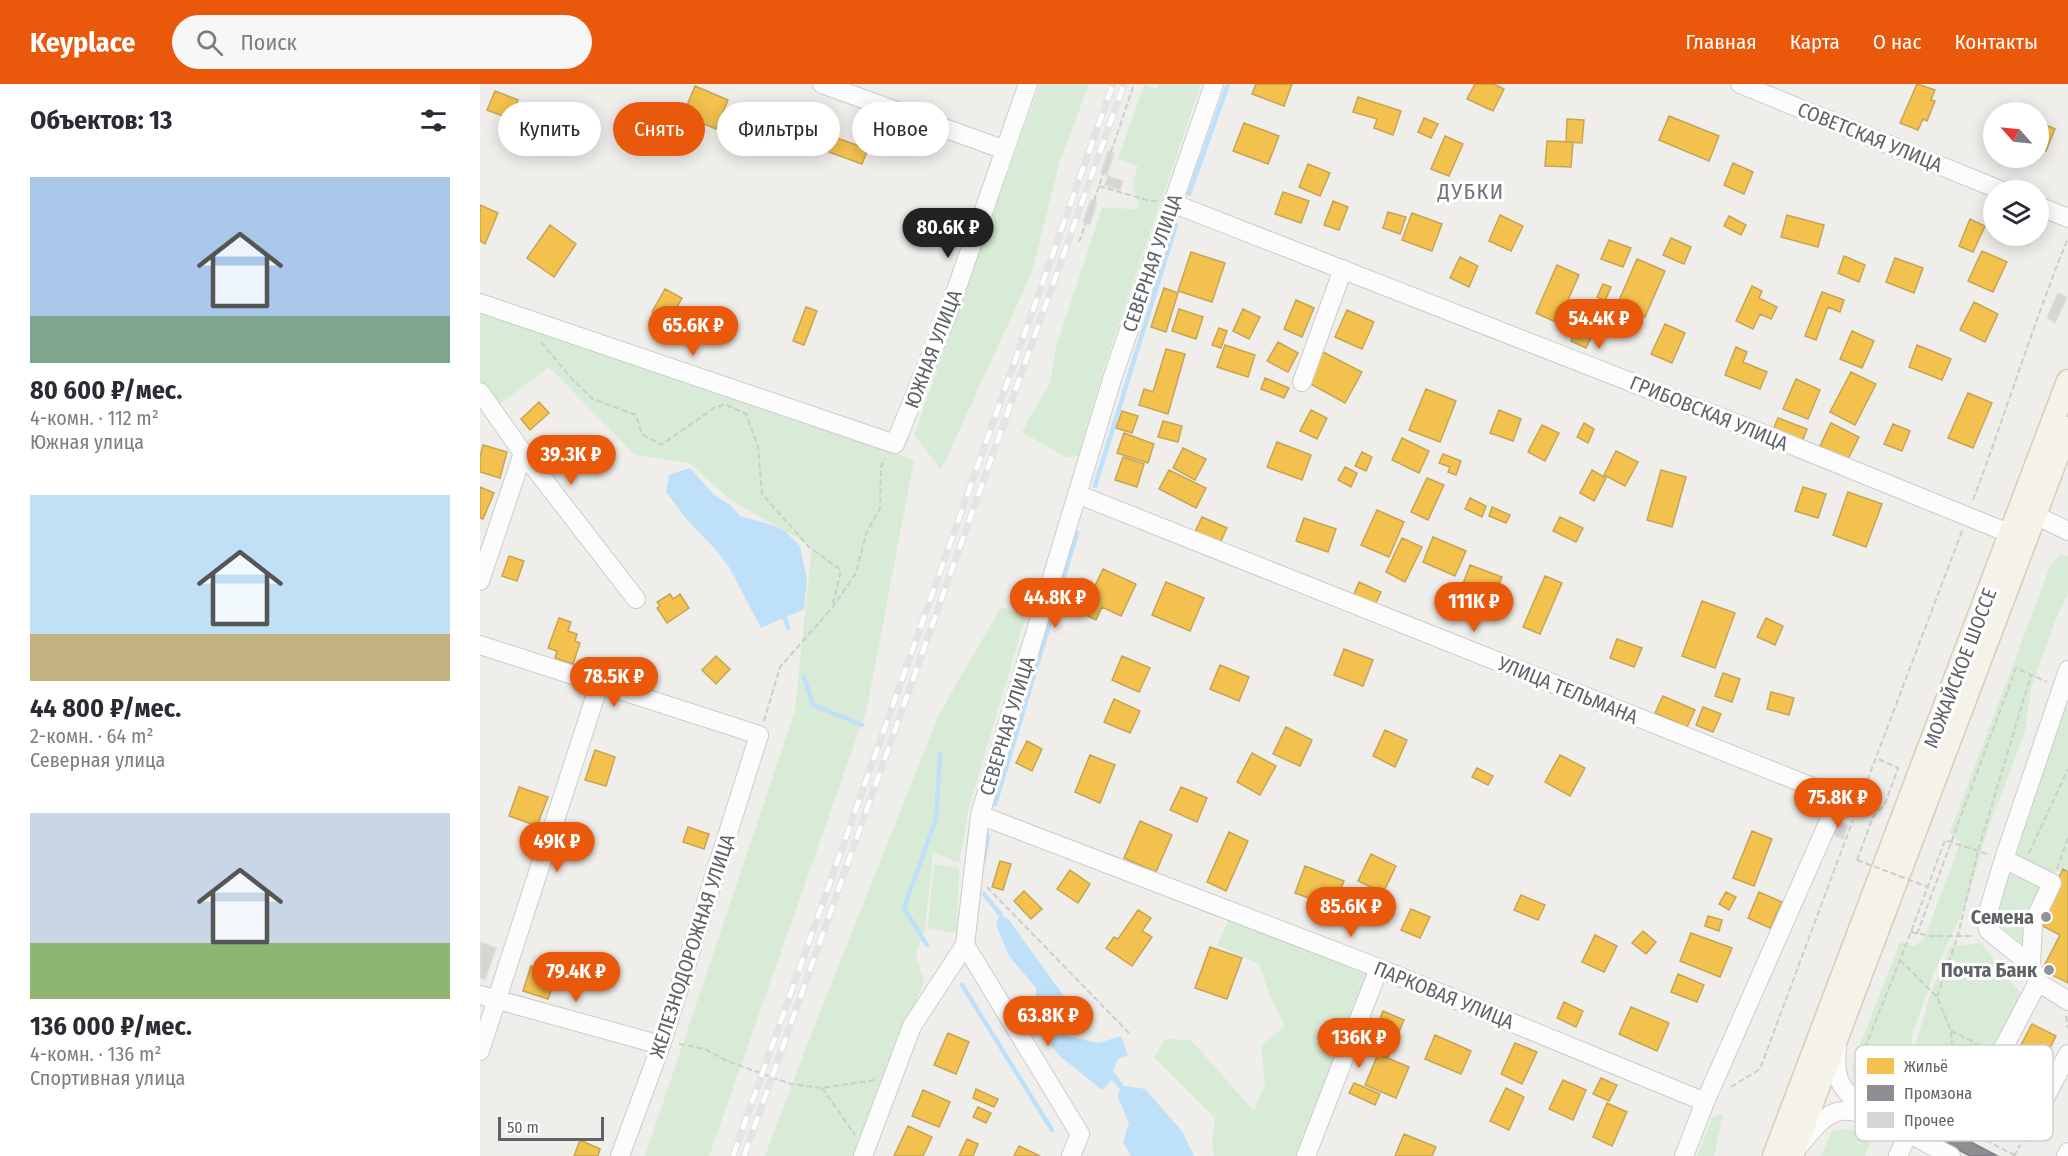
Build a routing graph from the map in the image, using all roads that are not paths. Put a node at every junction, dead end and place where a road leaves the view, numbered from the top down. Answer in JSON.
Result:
{"nodes":[{"id":1,"x":822,"y":84,"type":"edge"},
{"id":2,"x":1028,"y":84,"type":"edge"},
{"id":3,"x":1214,"y":84,"type":"edge"},
{"id":4,"x":1740,"y":84,"type":"edge"},
{"id":5,"x":1005,"y":150,"type":"junction"},
{"id":6,"x":1983,"y":183,"type":"edge"},
{"id":7,"x":1172,"y":203,"type":"junction"},
{"id":8,"x":2049,"y":210,"type":"edge"},
{"id":9,"x":2068,"y":218,"type":"edge"},
{"id":10,"x":1343,"y":269,"type":"junction"},
{"id":11,"x":480,"y":303,"type":"edge"},
{"id":12,"x":2068,"y":381,"type":"edge"},
{"id":13,"x":1302,"y":382,"type":"dead end"},
{"id":14,"x":480,"y":392,"type":"edge"},
{"id":15,"x":2068,"y":428,"type":"edge"},
{"id":16,"x":524,"y":453,"type":"junction"},
{"id":17,"x":1077,"y":494,"type":"junction"},
{"id":18,"x":2034,"y":515,"type":"junction"},
{"id":19,"x":2068,"y":531,"type":"edge"},
{"id":20,"x":2011,"y":534,"type":"junction"},
{"id":21,"x":480,"y":582,"type":"edge"},
{"id":22,"x":636,"y":599,"type":"dead end"},
{"id":23,"x":480,"y":645,"type":"edge"},
{"id":24,"x":2068,"y":670,"type":"edge"},
{"id":25,"x":599,"y":685,"type":"junction"},
{"id":26,"x":2065,"y":690,"type":"edge"},
{"id":27,"x":1839,"y":798,"type":"junction"},
{"id":28,"x":1858,"y":805,"type":"road end"},
{"id":29,"x":980,"y":815,"type":"junction"},
{"id":30,"x":2004,"y":859,"type":"junction"},
{"id":31,"x":965,"y":945,"type":"junction"},
{"id":32,"x":1379,"y":968,"type":"junction"},
{"id":33,"x":2035,"y":973,"type":"junction"},
{"id":34,"x":488,"y":998,"type":"edge"},
{"id":35,"x":2068,"y":1000,"type":"edge"},
{"id":36,"x":1838,"y":1036,"type":"junction"},
{"id":37,"x":661,"y":1045,"type":"junction"},
{"id":38,"x":2004,"y":1045,"type":"edge"},
{"id":39,"x":480,"y":1051,"type":"edge"},
{"id":40,"x":2068,"y":1054,"type":"edge"},
{"id":41,"x":2053,"y":1083,"type":"edge"},
{"id":42,"x":1855,"y":1100,"type":"edge"},
{"id":43,"x":1704,"y":1102,"type":"junction"},
{"id":44,"x":1855,"y":1111,"type":"edge"},
{"id":45,"x":1905,"y":1141,"type":"edge"},
{"id":46,"x":1921,"y":1141,"type":"edge"},
{"id":47,"x":864,"y":1152,"type":"edge"},
{"id":48,"x":2068,"y":1152,"type":"edge"},
{"id":49,"x":1787,"y":1155,"type":"edge"},
{"id":50,"x":620,"y":1156,"type":"edge"},
{"id":51,"x":1071,"y":1156,"type":"edge"},
{"id":52,"x":1306,"y":1156,"type":"edge"},
{"id":53,"x":1684,"y":1156,"type":"edge"},
{"id":54,"x":1898,"y":1156,"type":"edge"},
{"id":55,"x":1951,"y":1156,"type":"edge"},
{"id":56,"x":2066,"y":1156,"type":"edge"}],
"edges":[{"from":1,"to":5,"type":"street"},
{"from":2,"to":5,"type":"street","name":"ЮЖНАЯ УЛИЦА"},
{"from":3,"to":7,"type":"street","name":"СЕВЕРНАЯ УЛИЦА"},
{"from":4,"to":6,"type":"street","name":"СОВЕТСКАЯ УЛИЦА"},
{"from":5,"to":11,"type":"street","name":"ЮЖНАЯ УЛИЦА"},
{"from":7,"to":10,"type":"street","name":"ГРИБОВСКАЯ УЛИЦА"},
{"from":7,"to":17,"type":"street","name":"СЕВЕРНАЯ УЛИЦА"},
{"from":8,"to":9,"type":"street"},
{"from":10,"to":13,"type":"street"},
{"from":10,"to":20,"type":"street","name":"ГРИБОВСКАЯ УЛИЦА"},
{"from":12,"to":20,"type":"main road","name":"МОЖАЙСКОЕ ШОССЕ"},
{"from":14,"to":16,"type":"street"},
{"from":15,"to":18,"type":"main road","name":"МОЖАЙСКОЕ ШОССЕ"},
{"from":16,"to":21,"type":"street"},
{"from":16,"to":22,"type":"street"},
{"from":17,"to":27,"type":"street","name":"УЛИЦА ТЕЛЬМАНА"},
{"from":17,"to":29,"type":"street","name":"СЕВЕРНАЯ УЛИЦА"},
{"from":18,"to":19,"type":"street"},
{"from":18,"to":36,"type":"main road","name":"МОЖАЙСКОЕ ШОССЕ"},
{"from":20,"to":49,"type":"main road","name":"МОЖАЙСКОЕ ШОССЕ"},
{"from":23,"to":25,"type":"street"},
{"from":24,"to":26,"type":"street"},
{"from":25,"to":34,"type":"street"},
{"from":25,"to":37,"type":"street","name":"ЖЕЛЕЗНОДОРОЖНАЯ УЛИЦА"},
{"from":26,"to":30,"type":"street"},
{"from":27,"to":28,"type":"street","name":"УЛИЦА ТЕЛЬМАНА"},
{"from":27,"to":43,"type":"street"},
{"from":29,"to":31,"type":"street","name":"СЕВЕРНАЯ УЛИЦА"},
{"from":29,"to":32,"type":"street","name":"ПАРКОВАЯ УЛИЦА"},
{"from":30,"to":33,"type":"street"},
{"from":30,"to":33,"type":"street"},
{"from":31,"to":47,"type":"street","name":"СЕВЕРНАЯ УЛИЦА"},
{"from":31,"to":51,"type":"street"},
{"from":32,"to":43,"type":"street","name":"ПАРКОВАЯ УЛИЦА"},
{"from":32,"to":52,"type":"street"},
{"from":33,"to":35,"type":"street"},
{"from":33,"to":38,"type":"street"},
{"from":34,"to":37,"type":"street"},
{"from":34,"to":39,"type":"street"},
{"from":36,"to":42,"type":"street"},
{"from":36,"to":49,"type":"main road","name":"МОЖАЙСКОЕ ШОССЕ"},
{"from":37,"to":50,"type":"street","name":"ЖЕЛЕЗНОДОРОЖНАЯ УЛИЦА"},
{"from":40,"to":41,"type":"street"},
{"from":43,"to":53,"type":"street"},
{"from":44,"to":49,"type":"street"},
{"from":45,"to":54,"type":"street"},
{"from":46,"to":55,"type":"street"},
{"from":48,"to":56,"type":"street"}]}
